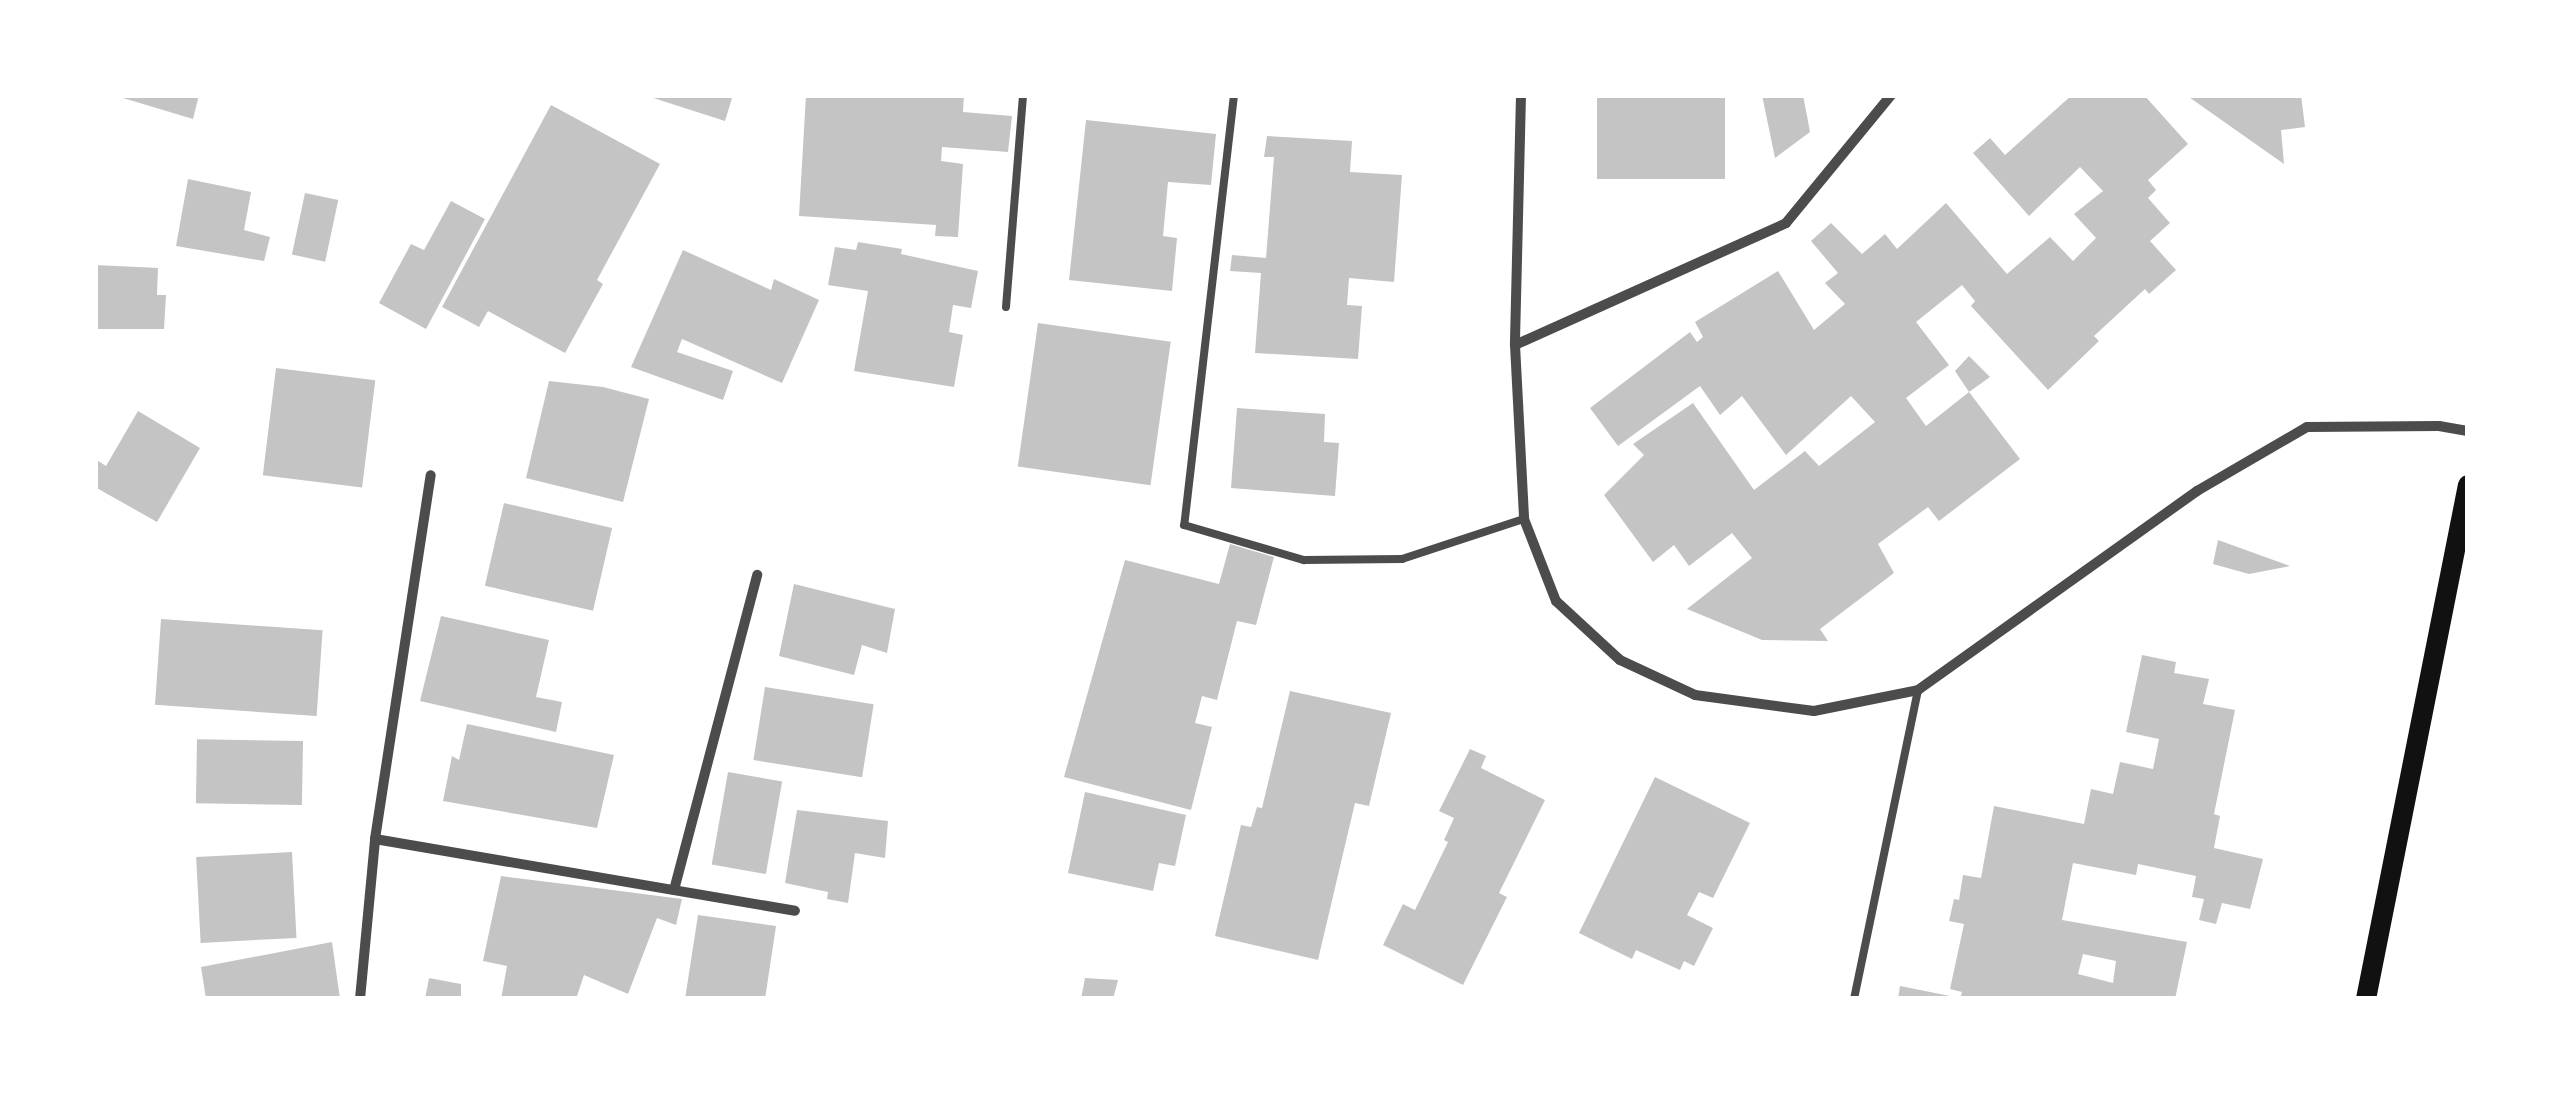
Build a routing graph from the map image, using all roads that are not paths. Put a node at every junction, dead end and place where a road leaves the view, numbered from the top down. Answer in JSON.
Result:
{"nodes":[{"id":1,"x":1023,"y":95,"type":"edge"},
{"id":2,"x":1234,"y":95,"type":"edge"},
{"id":3,"x":1521,"y":95,"type":"edge"},
{"id":4,"x":1891,"y":95,"type":"edge"},
{"id":5,"x":1006,"y":307,"type":"dead end"},
{"id":6,"x":1515,"y":345,"type":"junction"},
{"id":7,"x":2468,"y":431,"type":"edge"},
{"id":8,"x":431,"y":475,"type":"dead end"},
{"id":9,"x":2468,"y":485,"type":"edge"},
{"id":10,"x":1524,"y":519,"type":"junction"},
{"id":11,"x":757,"y":575,"type":"dead end"},
{"id":12,"x":1918,"y":690,"type":"junction"},
{"id":13,"x":374,"y":839,"type":"junction"},
{"id":14,"x":674,"y":890,"type":"junction"},
{"id":15,"x":795,"y":911,"type":"dead end"},
{"id":16,"x":360,"y":999,"type":"edge"},
{"id":17,"x":1854,"y":999,"type":"edge"},
{"id":18,"x":2366,"y":999,"type":"edge"}],
"edges":[{"from":1,"to":5,"type":"lane"},
{"from":2,"to":10,"type":"lane"},
{"from":3,"to":6,"type":"street"},
{"from":4,"to":6,"type":"street"},
{"from":6,"to":10,"type":"street"},
{"from":7,"to":12,"type":"street"},
{"from":8,"to":13,"type":"street"},
{"from":9,"to":18,"type":"main road"},
{"from":10,"to":12,"type":"street"},
{"from":11,"to":14,"type":"street"},
{"from":12,"to":17,"type":"lane"},
{"from":13,"to":14,"type":"street"},
{"from":13,"to":16,"type":"street"},
{"from":14,"to":15,"type":"street"}]}
